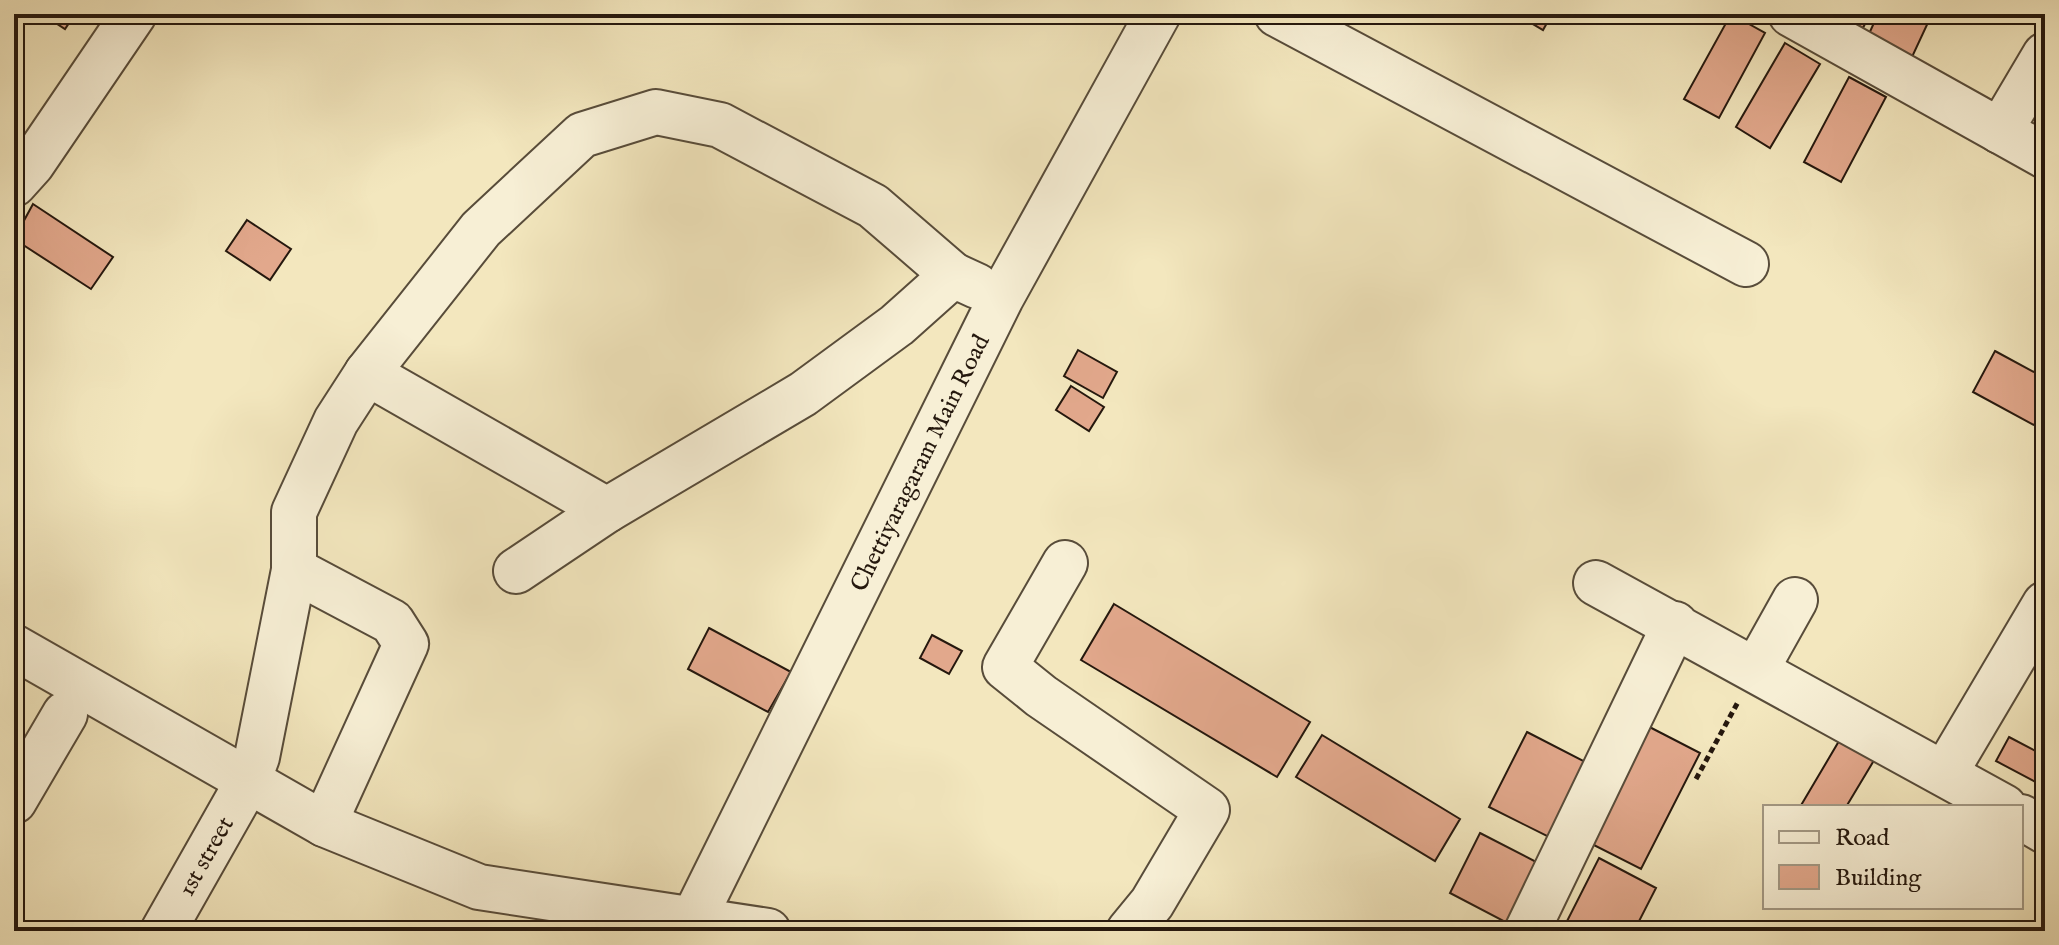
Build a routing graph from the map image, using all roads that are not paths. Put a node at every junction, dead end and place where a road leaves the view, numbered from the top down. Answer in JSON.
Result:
{"nodes":[{"id":1,"x":134,"y":14,"type":"edge"},
{"id":2,"x":1158,"y":14,"type":"edge"},
{"id":3,"x":1277,"y":14,"type":"edge"},
{"id":4,"x":1791,"y":14,"type":"edge"},
{"id":5,"x":2045,"y":55,"type":"edge"},
{"id":6,"x":2000,"y":131,"type":"junction"},
{"id":7,"x":2045,"y":156,"type":"edge"},
{"id":8,"x":14,"y":184,"type":"edge"},
{"id":9,"x":1746,"y":264,"type":"dead end"},
{"id":10,"x":953,"y":275,"type":"junction"},
{"id":11,"x":1001,"y":298,"type":"junction"},
{"id":12,"x":367,"y":373,"type":"junction"},
{"id":13,"x":607,"y":510,"type":"junction"},
{"id":14,"x":1065,"y":563,"type":"dead end"},
{"id":15,"x":294,"y":570,"type":"junction"},
{"id":16,"x":516,"y":571,"type":"dead end"},
{"id":17,"x":1596,"y":583,"type":"dead end"},
{"id":18,"x":1795,"y":600,"type":"dead end"},
{"id":19,"x":2045,"y":604,"type":"edge"},
{"id":20,"x":1675,"y":624,"type":"junction"},
{"id":21,"x":14,"y":647,"type":"edge"},
{"id":22,"x":1757,"y":668,"type":"junction"},
{"id":23,"x":65,"y":714,"type":"dead end"},
{"id":24,"x":1945,"y":773,"type":"junction"},
{"id":25,"x":248,"y":781,"type":"junction"},
{"id":26,"x":14,"y":801,"type":"edge"},
{"id":27,"x":2001,"y":805,"type":"edge"},
{"id":28,"x":2023,"y":818,"type":"edge"},
{"id":29,"x":324,"y":824,"type":"junction"},
{"id":30,"x":2045,"y":831,"type":"edge"},
{"id":31,"x":545,"y":916,"type":"edge"},
{"id":32,"x":694,"y":918,"type":"junction"},
{"id":33,"x":163,"y":931,"type":"edge"},
{"id":34,"x":768,"y":931,"type":"edge"},
{"id":35,"x":1129,"y":931,"type":"edge"},
{"id":36,"x":1527,"y":931,"type":"edge"}],
"edges":[{"from":1,"to":8,"type":"street"},
{"from":2,"to":11,"type":"street","name":"Chettiyaragaram Main Road"},
{"from":3,"to":9,"type":"street"},
{"from":4,"to":6,"type":"street"},
{"from":5,"to":6,"type":"street"},
{"from":6,"to":7,"type":"street"},
{"from":10,"to":11,"type":"street","name":"1st street"},
{"from":10,"to":12,"type":"street","name":"1st street"},
{"from":10,"to":13,"type":"street"},
{"from":11,"to":32,"type":"street","name":"Chettiyaragaram Main Road"},
{"from":12,"to":13,"type":"street"},
{"from":12,"to":15,"type":"street","name":"1st street"},
{"from":13,"to":16,"type":"street"},
{"from":14,"to":35,"type":"street"},
{"from":15,"to":25,"type":"street","name":"1st street"},
{"from":15,"to":29,"type":"street"},
{"from":17,"to":20,"type":"street"},
{"from":18,"to":22,"type":"street"},
{"from":19,"to":24,"type":"street"},
{"from":20,"to":22,"type":"street"},
{"from":20,"to":36,"type":"street"},
{"from":21,"to":25,"type":"street"},
{"from":22,"to":24,"type":"street"},
{"from":23,"to":26,"type":"street"},
{"from":24,"to":27,"type":"street"},
{"from":25,"to":29,"type":"street"},
{"from":25,"to":33,"type":"street","name":"1st street"},
{"from":28,"to":30,"type":"street"},
{"from":29,"to":31,"type":"street"},
{"from":31,"to":32,"type":"street"},
{"from":32,"to":34,"type":"street"}]}
